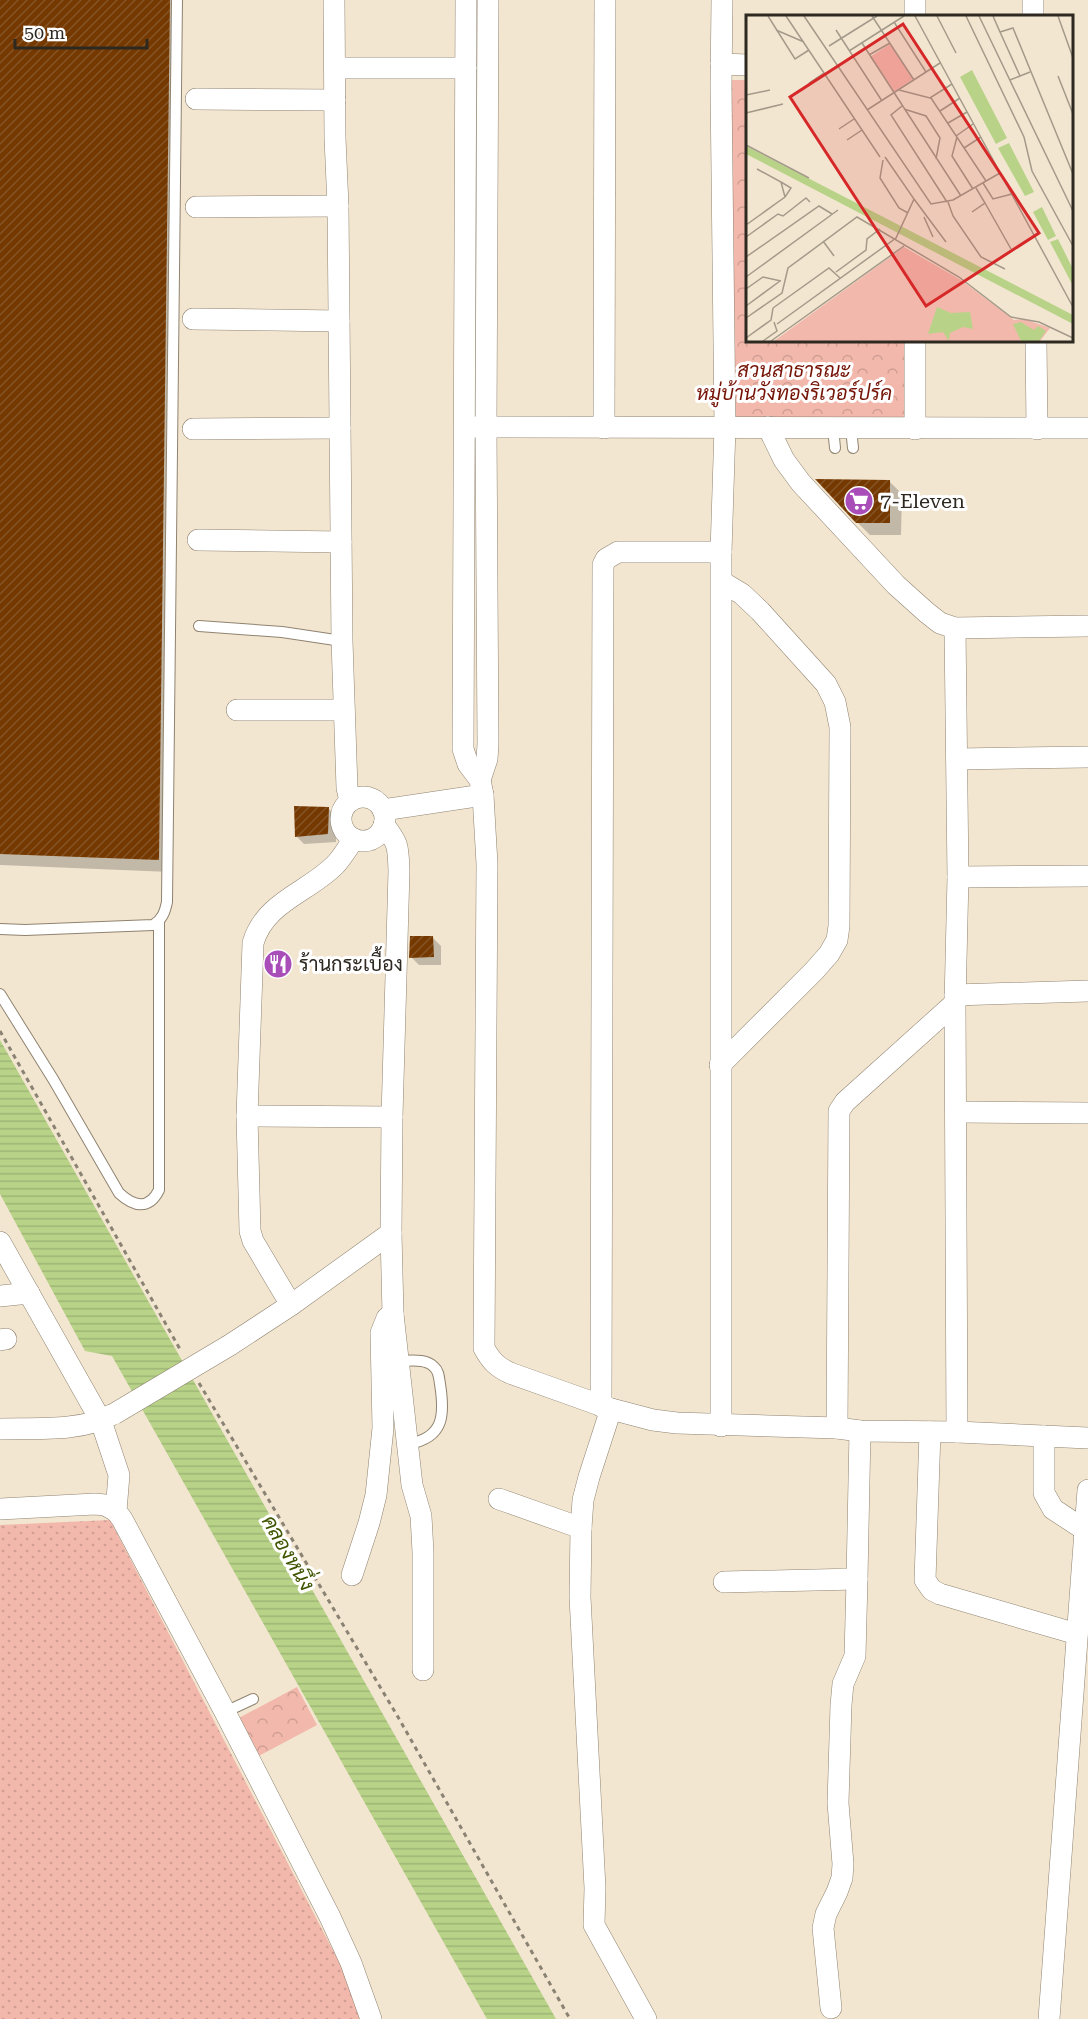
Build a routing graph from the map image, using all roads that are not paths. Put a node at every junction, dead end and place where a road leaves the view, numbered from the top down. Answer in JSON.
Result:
{"nodes":[{"id":1,"x":177,"y":0,"type":"edge"},
{"id":2,"x":334,"y":0,"type":"edge"},
{"id":3,"x":466,"y":0,"type":"edge"},
{"id":4,"x":488,"y":0,"type":"edge"},
{"id":5,"x":605,"y":0,"type":"edge"},
{"id":6,"x":722,"y":0,"type":"edge"},
{"id":7,"x":721,"y":64,"type":"junction"},
{"id":8,"x":746,"y":65,"type":"edge"},
{"id":9,"x":335,"y":68,"type":"junction"},
{"id":10,"x":466,"y":68,"type":"junction"},
{"id":11,"x":196,"y":99,"type":"dead end"},
{"id":12,"x":335,"y":100,"type":"junction"},
{"id":13,"x":338,"y":206,"type":"junction"},
{"id":14,"x":196,"y":207,"type":"dead end"},
{"id":15,"x":193,"y":318,"type":"dead end"},
{"id":16,"x":339,"y":321,"type":"junction"},
{"id":17,"x":915,"y":342,"type":"edge"},
{"id":18,"x":1036,"y":342,"type":"edge"},
{"id":19,"x":464,"y":427,"type":"junction"},
{"id":20,"x":486,"y":427,"type":"junction"},
{"id":21,"x":725,"y":427,"type":"junction"},
{"id":22,"x":768,"y":427,"type":"junction"},
{"id":23,"x":604,"y":428,"type":"junction"},
{"id":24,"x":1088,"y":428,"type":"edge"},
{"id":25,"x":193,"y":429,"type":"dead end"},
{"id":26,"x":340,"y":429,"type":"junction"},
{"id":27,"x":915,"y":429,"type":"junction"},
{"id":28,"x":1037,"y":429,"type":"junction"},
{"id":29,"x":198,"y":540,"type":"dead end"},
{"id":30,"x":341,"y":542,"type":"junction"},
{"id":31,"x":721,"y":552,"type":"junction"},
{"id":32,"x":722,"y":582,"type":"junction"},
{"id":33,"x":199,"y":626,"type":"dead end"},
{"id":34,"x":1088,"y":627,"type":"edge"},
{"id":35,"x":955,"y":628,"type":"junction"},
{"id":36,"x":342,"y":641,"type":"junction"},
{"id":37,"x":237,"y":710,"type":"dead end"},
{"id":38,"x":344,"y":710,"type":"junction"},
{"id":39,"x":1088,"y":757,"type":"edge"},
{"id":40,"x":957,"y":759,"type":"junction"},
{"id":41,"x":482,"y":788,"type":"junction"},
{"id":42,"x":350,"y":801,"type":"junction"},
{"id":43,"x":383,"y":818,"type":"junction"},
{"id":44,"x":354,"y":839,"type":"junction"},
{"id":45,"x":1088,"y":876,"type":"edge"},
{"id":46,"x":958,"y":877,"type":"junction"},
{"id":47,"x":159,"y":922,"type":"junction"},
{"id":48,"x":0,"y":929,"type":"edge"},
{"id":49,"x":1088,"y":991,"type":"edge"},
{"id":50,"x":0,"y":994,"type":"edge"},
{"id":51,"x":955,"y":999,"type":"junction"},
{"id":52,"x":720,"y":1065,"type":"junction"},
{"id":53,"x":956,"y":1112,"type":"junction"},
{"id":54,"x":1088,"y":1113,"type":"edge"},
{"id":55,"x":247,"y":1116,"type":"junction"},
{"id":56,"x":392,"y":1117,"type":"junction"},
{"id":57,"x":391,"y":1233,"type":"junction"},
{"id":58,"x":0,"y":1242,"type":"edge"},
{"id":59,"x":29,"y":1293,"type":"junction"},
{"id":60,"x":0,"y":1296,"type":"edge"},
{"id":61,"x":291,"y":1305,"type":"junction"},
{"id":62,"x":393,"y":1314,"type":"junction"},
{"id":63,"x":398,"y":1361,"type":"junction"},
{"id":64,"x":606,"y":1408,"type":"junction"},
{"id":65,"x":107,"y":1417,"type":"junction"},
{"id":66,"x":721,"y":1426,"type":"junction"},
{"id":67,"x":837,"y":1428,"type":"junction"},
{"id":68,"x":0,"y":1429,"type":"edge"},
{"id":69,"x":860,"y":1431,"type":"junction"},
{"id":70,"x":930,"y":1432,"type":"junction"},
{"id":71,"x":957,"y":1432,"type":"junction"},
{"id":72,"x":1044,"y":1436,"type":"junction"},
{"id":73,"x":1088,"y":1438,"type":"edge"},
{"id":74,"x":408,"y":1444,"type":"junction"},
{"id":75,"x":1088,"y":1490,"type":"edge"},
{"id":76,"x":499,"y":1499,"type":"dead end"},
{"id":77,"x":0,"y":1509,"type":"edge"},
{"id":78,"x":116,"y":1510,"type":"junction"},
{"id":79,"x":581,"y":1528,"type":"junction"},
{"id":80,"x":1085,"y":1530,"type":"junction"},
{"id":81,"x":352,"y":1575,"type":"dead end"},
{"id":82,"x":857,"y":1579,"type":"junction"},
{"id":83,"x":724,"y":1582,"type":"dead end"},
{"id":84,"x":1077,"y":1634,"type":"junction"},
{"id":85,"x":423,"y":1670,"type":"dead end"},
{"id":86,"x":253,"y":1699,"type":"dead end"},
{"id":87,"x":225,"y":1712,"type":"junction"},
{"id":88,"x":831,"y":2008,"type":"dead end"},
{"id":89,"x":371,"y":2019,"type":"edge"},
{"id":90,"x":646,"y":2019,"type":"edge"},
{"id":91,"x":1049,"y":2019,"type":"edge"}],
"edges":[{"from":1,"to":47,"type":"lane"},
{"from":2,"to":9,"type":"street"},
{"from":3,"to":10,"type":"street"},
{"from":4,"to":20,"type":"street"},
{"from":5,"to":23,"type":"street"},
{"from":6,"to":7,"type":"street"},
{"from":7,"to":8,"type":"street"},
{"from":7,"to":21,"type":"street"},
{"from":9,"to":10,"type":"street"},
{"from":9,"to":12,"type":"street"},
{"from":10,"to":19,"type":"street"},
{"from":11,"to":12,"type":"street"},
{"from":12,"to":13,"type":"street"},
{"from":13,"to":14,"type":"street"},
{"from":13,"to":16,"type":"street"},
{"from":15,"to":16,"type":"street"},
{"from":16,"to":26,"type":"street"},
{"from":17,"to":27,"type":"street"},
{"from":18,"to":28,"type":"street"},
{"from":19,"to":20,"type":"street"},
{"from":19,"to":41,"type":"street"},
{"from":20,"to":23,"type":"street"},
{"from":20,"to":41,"type":"street"},
{"from":21,"to":22,"type":"street"},
{"from":21,"to":23,"type":"street"},
{"from":21,"to":31,"type":"street"},
{"from":22,"to":27,"type":"street"},
{"from":22,"to":35,"type":"street"},
{"from":24,"to":28,"type":"street"},
{"from":25,"to":26,"type":"street"},
{"from":26,"to":30,"type":"street"},
{"from":27,"to":28,"type":"street"},
{"from":29,"to":30,"type":"street"},
{"from":30,"to":36,"type":"street"},
{"from":31,"to":32,"type":"street"},
{"from":31,"to":64,"type":"street"},
{"from":32,"to":52,"type":"street"},
{"from":32,"to":52,"type":"street"},
{"from":33,"to":36,"type":"lane"},
{"from":34,"to":35,"type":"street"},
{"from":35,"to":40,"type":"street"},
{"from":36,"to":38,"type":"street"},
{"from":37,"to":38,"type":"street"},
{"from":38,"to":42,"type":"street"},
{"from":39,"to":40,"type":"street"},
{"from":40,"to":46,"type":"street"},
{"from":41,"to":43,"type":"street"},
{"from":41,"to":64,"type":"street"},
{"from":42,"to":43,"type":"street"},
{"from":42,"to":44,"type":"street"},
{"from":43,"to":44,"type":"street"},
{"from":43,"to":56,"type":"street"},
{"from":44,"to":55,"type":"street"},
{"from":45,"to":46,"type":"street"},
{"from":46,"to":51,"type":"street"},
{"from":47,"to":48,"type":"lane"},
{"from":47,"to":50,"type":"lane"},
{"from":49,"to":51,"type":"street"},
{"from":51,"to":53,"type":"street"},
{"from":51,"to":67,"type":"street"},
{"from":52,"to":66,"type":"street"},
{"from":53,"to":54,"type":"street"},
{"from":53,"to":71,"type":"street"},
{"from":55,"to":56,"type":"street"},
{"from":55,"to":61,"type":"street"},
{"from":56,"to":57,"type":"street"},
{"from":57,"to":61,"type":"street"},
{"from":57,"to":62,"type":"street"},
{"from":58,"to":59,"type":"street"},
{"from":59,"to":60,"type":"street"},
{"from":59,"to":65,"type":"street"},
{"from":61,"to":65,"type":"street","bridge":true},
{"from":62,"to":63,"type":"street"},
{"from":62,"to":81,"type":"street"},
{"from":63,"to":74,"type":"street"},
{"from":63,"to":74,"type":"lane"},
{"from":64,"to":66,"type":"street"},
{"from":64,"to":79,"type":"street"},
{"from":65,"to":68,"type":"street"},
{"from":65,"to":78,"type":"street"},
{"from":66,"to":67,"type":"street"},
{"from":67,"to":69,"type":"street"},
{"from":69,"to":70,"type":"street"},
{"from":69,"to":82,"type":"street"},
{"from":70,"to":71,"type":"street"},
{"from":70,"to":84,"type":"street"},
{"from":71,"to":72,"type":"street"},
{"from":72,"to":73,"type":"street"},
{"from":72,"to":80,"type":"street"},
{"from":74,"to":85,"type":"street"},
{"from":75,"to":80,"type":"street"},
{"from":76,"to":79,"type":"street"},
{"from":77,"to":78,"type":"street"},
{"from":78,"to":87,"type":"street"},
{"from":79,"to":90,"type":"street"},
{"from":80,"to":84,"type":"street"},
{"from":82,"to":83,"type":"street"},
{"from":82,"to":88,"type":"street"},
{"from":84,"to":91,"type":"street"},
{"from":86,"to":87,"type":"lane"},
{"from":87,"to":89,"type":"street"}]}
